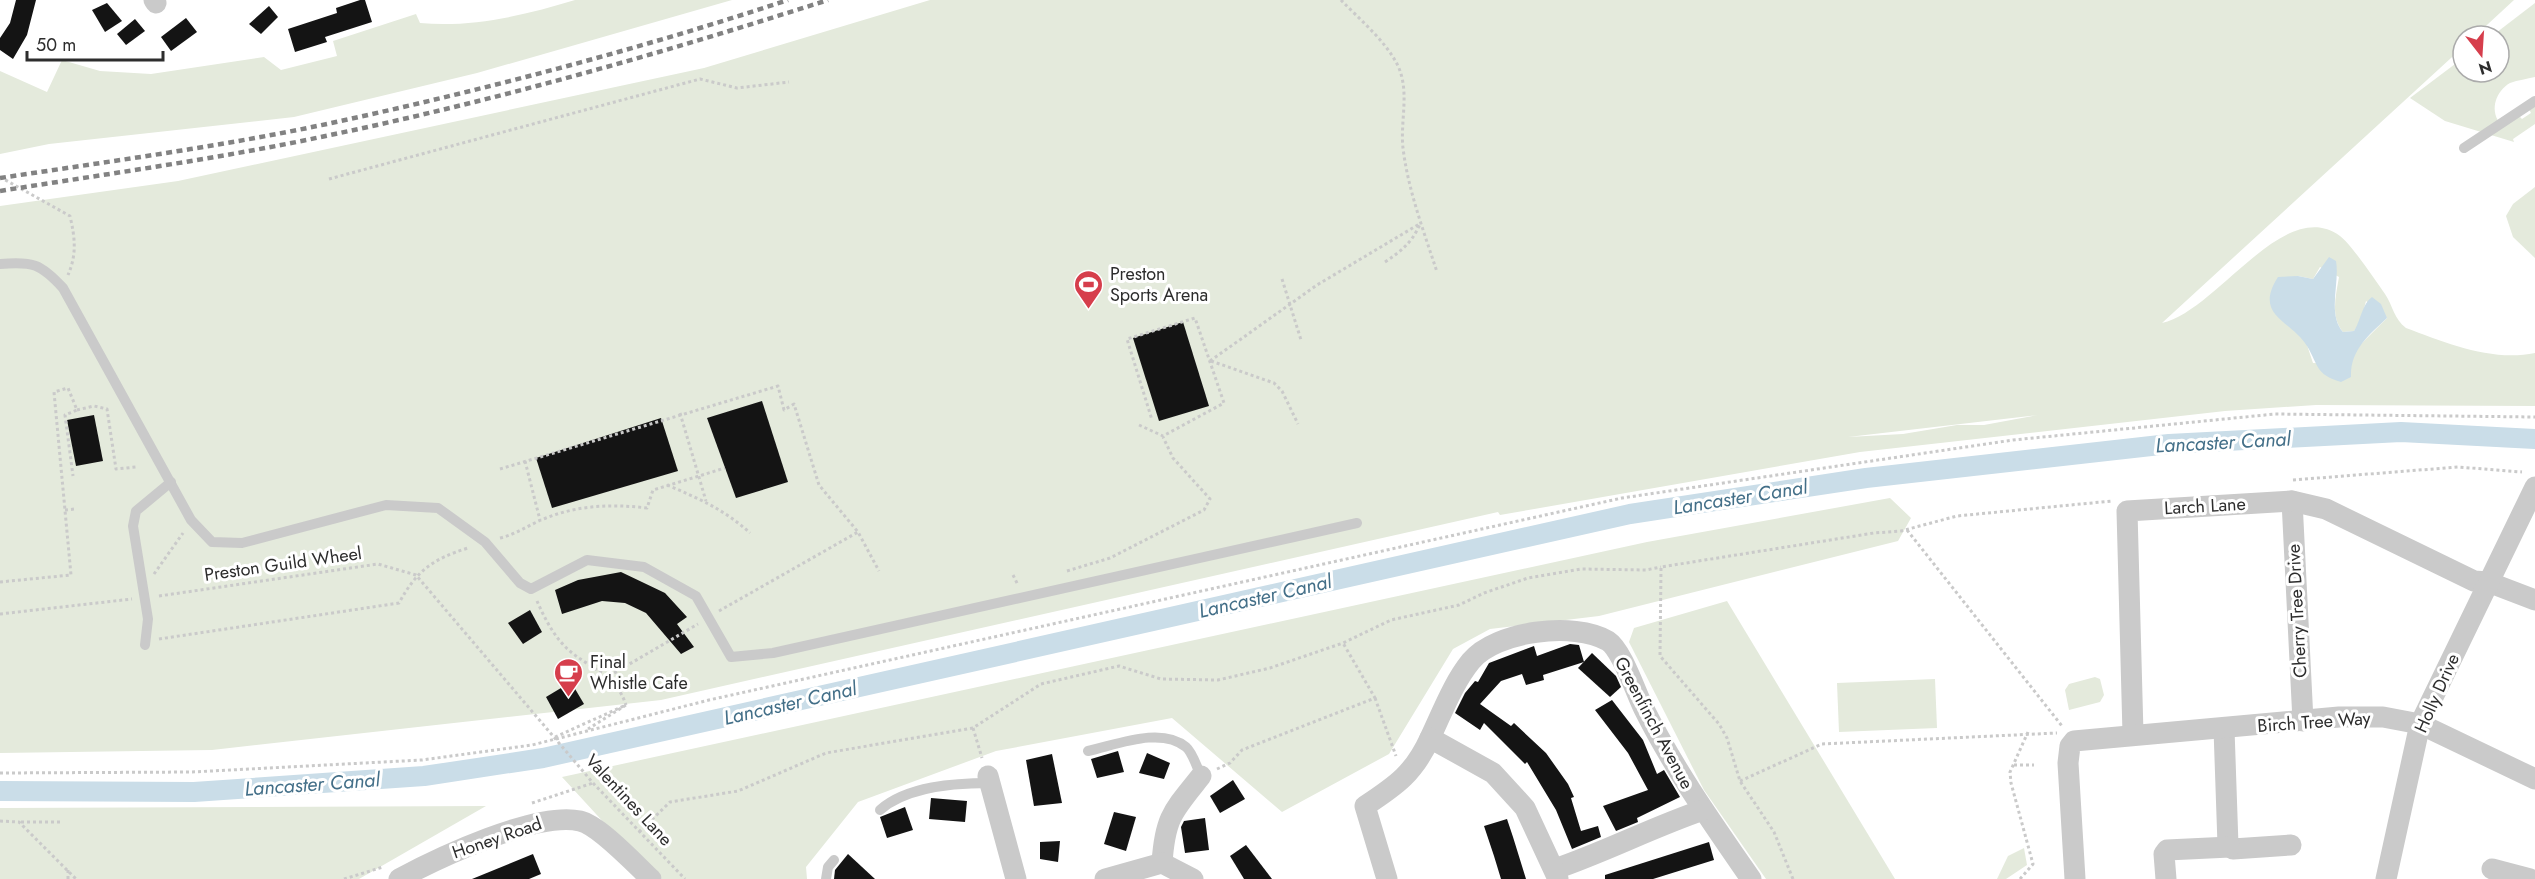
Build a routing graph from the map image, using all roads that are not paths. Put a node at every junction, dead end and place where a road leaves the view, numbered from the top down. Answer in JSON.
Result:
{"nodes":[{"id":1,"x":2535,"y":101,"type":"edge"},
{"id":2,"x":2464,"y":148,"type":"dead end"},
{"id":3,"x":0,"y":264,"type":"edge"},
{"id":4,"x":2529,"y":479,"type":"edge"},
{"id":5,"x":171,"y":482,"type":"junction"},
{"id":6,"x":2292,"y":501,"type":"junction"},
{"id":7,"x":1357,"y":523,"type":"dead end"},
{"id":8,"x":2488,"y":582,"type":"junction"},
{"id":9,"x":2535,"y":600,"type":"edge"},
{"id":10,"x":145,"y":643,"type":"road end"},
{"id":11,"x":2303,"y":721,"type":"junction"},
{"id":12,"x":2420,"y":724,"type":"junction"},
{"id":13,"x":2224,"y":729,"type":"junction"},
{"id":14,"x":2133,"y":734,"type":"junction"},
{"id":15,"x":1430,"y":738,"type":"junction"},
{"id":16,"x":1088,"y":751,"type":"dead end"},
{"id":17,"x":1201,"y":776,"type":"joint"},
{"id":18,"x":989,"y":779,"type":"joint"},
{"id":19,"x":2535,"y":779,"type":"edge"},
{"id":20,"x":880,"y":810,"type":"dead end"},
{"id":21,"x":1703,"y":810,"type":"junction"},
{"id":22,"x":2291,"y":845,"type":"dead end"},
{"id":23,"x":2230,"y":846,"type":"junction"},
{"id":24,"x":834,"y":860,"type":"dead end"},
{"id":25,"x":1162,"y":863,"type":"junction"},
{"id":26,"x":2492,"y":869,"type":"dead end"},
{"id":27,"x":431,"y":871,"type":"edge"},
{"id":28,"x":1557,"y":874,"type":"edge"},
{"id":29,"x":399,"y":879,"type":"edge"},
{"id":30,"x":651,"y":879,"type":"edge"},
{"id":31,"x":826,"y":879,"type":"edge"},
{"id":32,"x":1016,"y":879,"type":"edge"},
{"id":33,"x":1105,"y":879,"type":"edge"},
{"id":34,"x":1193,"y":879,"type":"edge"},
{"id":35,"x":1387,"y":879,"type":"edge"},
{"id":36,"x":1751,"y":879,"type":"edge"},
{"id":37,"x":2075,"y":879,"type":"edge"},
{"id":38,"x":2166,"y":879,"type":"edge"},
{"id":39,"x":2386,"y":879,"type":"edge"},
{"id":40,"x":2530,"y":879,"type":"edge"}],
"edges":[{"from":1,"to":2,"type":"lane"},
{"from":3,"to":5,"type":"lane"},
{"from":4,"to":8,"type":"street"},
{"from":5,"to":7,"type":"lane"},
{"from":5,"to":10,"type":"lane"},
{"from":6,"to":8,"type":"street","name":"Larch Lane"},
{"from":6,"to":11,"type":"street","name":"Cherry Tree Drive"},
{"from":6,"to":14,"type":"street","name":"Larch Lane"},
{"from":8,"to":9,"type":"street","name":"Larch Lane"},
{"from":8,"to":12,"type":"street","name":"Holly Drive"},
{"from":11,"to":12,"type":"street","name":"Birch Tree Way"},
{"from":11,"to":13,"type":"street","name":"Birch Tree Way"},
{"from":12,"to":19,"type":"street","name":"Birch Tree Way"},
{"from":12,"to":39,"type":"street","name":"Holly Drive"},
{"from":13,"to":14,"type":"street","name":"Birch Tree Way"},
{"from":13,"to":23,"type":"street"},
{"from":14,"to":37,"type":"street","name":"Birch Tree Way"},
{"from":15,"to":21,"type":"street","name":"Greenfinch Avenue"},
{"from":15,"to":28,"type":"street"},
{"from":15,"to":35,"type":"street","name":"Greenfinch Avenue"},
{"from":16,"to":17,"type":"lane"},
{"from":17,"to":25,"type":"street"},
{"from":18,"to":20,"type":"lane"},
{"from":18,"to":32,"type":"street"},
{"from":21,"to":28,"type":"street"},
{"from":21,"to":36,"type":"street","name":"Greenfinch Avenue"},
{"from":22,"to":23,"type":"street"},
{"from":23,"to":38,"type":"street"},
{"from":24,"to":31,"type":"lane"},
{"from":25,"to":33,"type":"street"},
{"from":25,"to":34,"type":"street"},
{"from":26,"to":40,"type":"street"},
{"from":27,"to":29,"type":"street","name":"Honey Road"},
{"from":27,"to":30,"type":"street","name":"Honey Road"}]}
